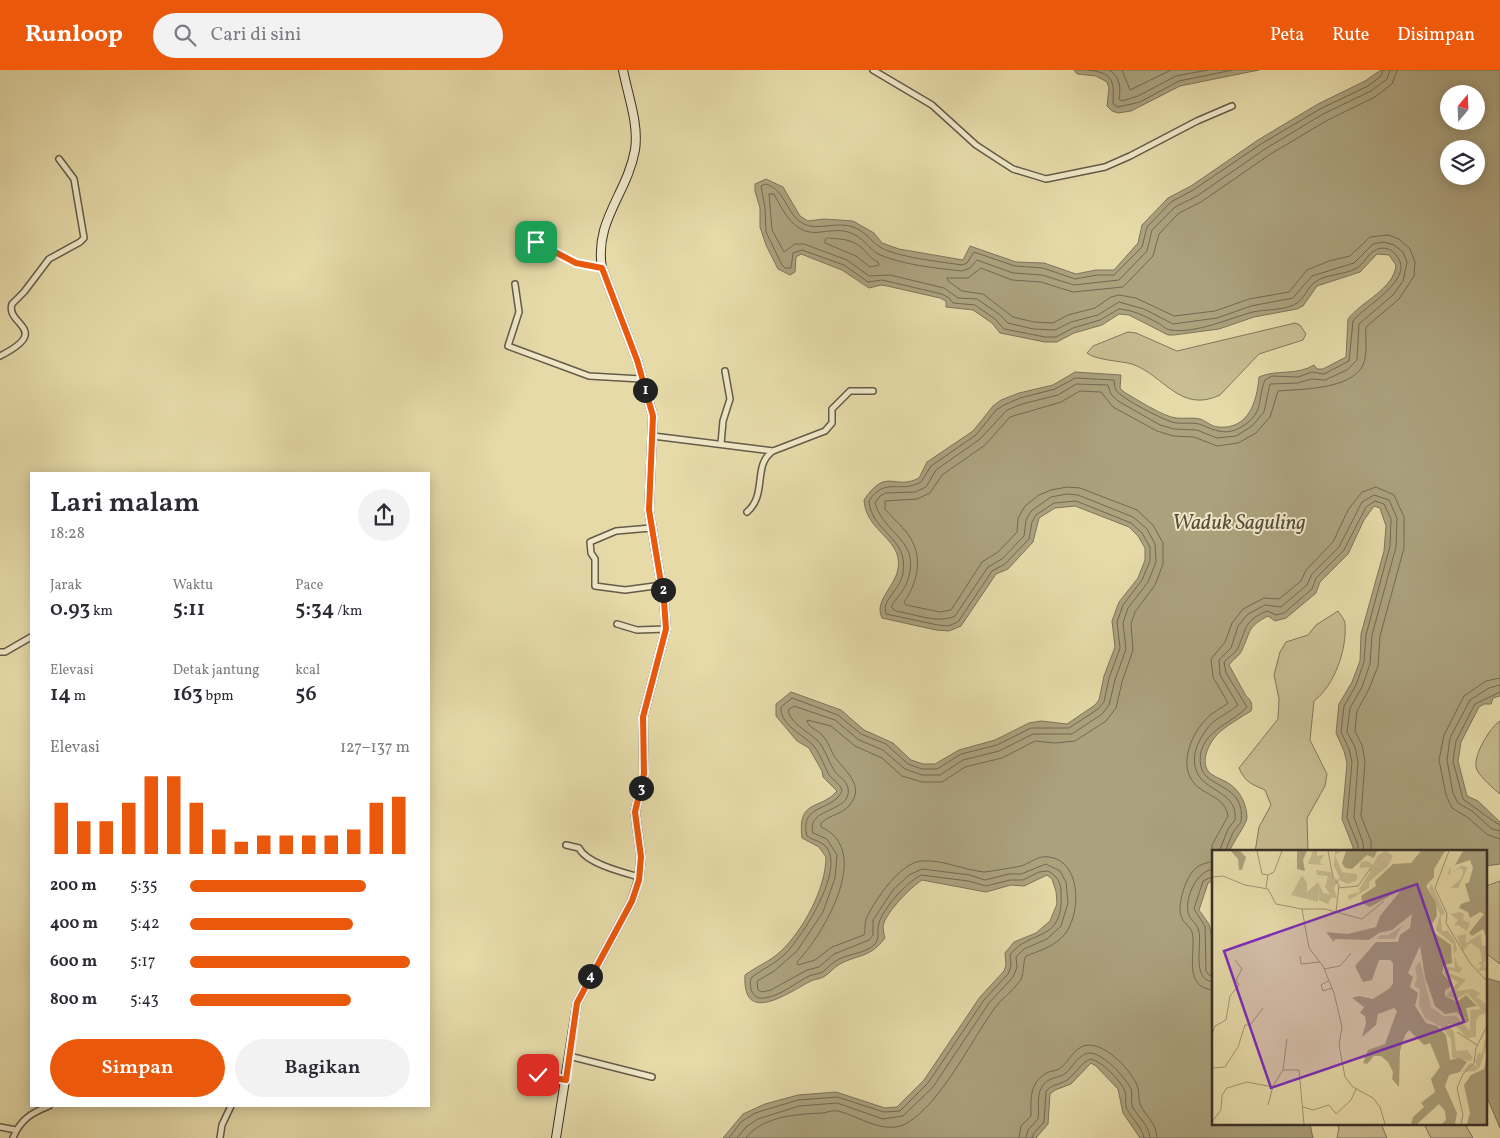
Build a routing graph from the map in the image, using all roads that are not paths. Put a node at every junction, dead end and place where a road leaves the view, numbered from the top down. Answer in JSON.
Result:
{"nodes":[{"id":1,"x":623,"y":70,"type":"edge"},
{"id":2,"x":873,"y":70,"type":"edge"},
{"id":3,"x":1232,"y":106,"type":"dead end"},
{"id":4,"x":59,"y":159,"type":"dead end"},
{"id":5,"x":536,"y":242,"type":"dead end"},
{"id":6,"x":602,"y":268,"type":"junction"},
{"id":7,"x":515,"y":284,"type":"dead end"},
{"id":8,"x":0,"y":356,"type":"edge"},
{"id":9,"x":725,"y":371,"type":"dead end"},
{"id":10,"x":641,"y":378,"type":"junction"},
{"id":11,"x":874,"y":391,"type":"dead end"},
{"id":12,"x":653,"y":436,"type":"junction"},
{"id":13,"x":721,"y":444,"type":"junction"},
{"id":14,"x":773,"y":451,"type":"junction"},
{"id":15,"x":747,"y":512,"type":"dead end"},
{"id":16,"x":651,"y":528,"type":"junction"},
{"id":17,"x":662,"y":585,"type":"junction"},
{"id":18,"x":617,"y":624,"type":"dead end"},
{"id":19,"x":666,"y":629,"type":"junction"},
{"id":20,"x":30,"y":639,"type":"edge"},
{"id":21,"x":0,"y":652,"type":"edge"},
{"id":22,"x":566,"y":845,"type":"dead end"},
{"id":23,"x":639,"y":877,"type":"junction"},
{"id":24,"x":569,"y":1056,"type":"junction"},
{"id":25,"x":530,"y":1075,"type":"dead end"},
{"id":26,"x":652,"y":1077,"type":"dead end"},
{"id":27,"x":566,"y":1080,"type":"junction"},
{"id":28,"x":46,"y":1107,"type":"edge"},
{"id":29,"x":230,"y":1107,"type":"edge"},
{"id":30,"x":0,"y":1127,"type":"edge"},
{"id":31,"x":16,"y":1130,"type":"junction"},
{"id":32,"x":13,"y":1138,"type":"edge"},
{"id":33,"x":220,"y":1138,"type":"edge"},
{"id":34,"x":556,"y":1138,"type":"edge"}],
"edges":[{"from":1,"to":6,"type":"main road"},
{"from":2,"to":3,"type":"street"},
{"from":4,"to":8,"type":"street"},
{"from":5,"to":6,"type":"street"},
{"from":6,"to":10,"type":"main road"},
{"from":7,"to":10,"type":"street"},
{"from":9,"to":13,"type":"street"},
{"from":10,"to":12,"type":"main road"},
{"from":11,"to":14,"type":"street"},
{"from":12,"to":13,"type":"street"},
{"from":12,"to":16,"type":"main road"},
{"from":13,"to":14,"type":"street"},
{"from":14,"to":15,"type":"street"},
{"from":16,"to":17,"type":"main road"},
{"from":16,"to":17,"type":"street"},
{"from":17,"to":19,"type":"main road"},
{"from":18,"to":19,"type":"street"},
{"from":19,"to":23,"type":"main road"},
{"from":20,"to":21,"type":"street"},
{"from":22,"to":23,"type":"street"},
{"from":23,"to":24,"type":"main road"},
{"from":24,"to":26,"type":"street"},
{"from":24,"to":27,"type":"main road"},
{"from":25,"to":27,"type":"street"},
{"from":27,"to":34,"type":"main road"},
{"from":28,"to":31,"type":"street"},
{"from":29,"to":33,"type":"street"},
{"from":30,"to":31,"type":"street"},
{"from":31,"to":32,"type":"street"}]}
